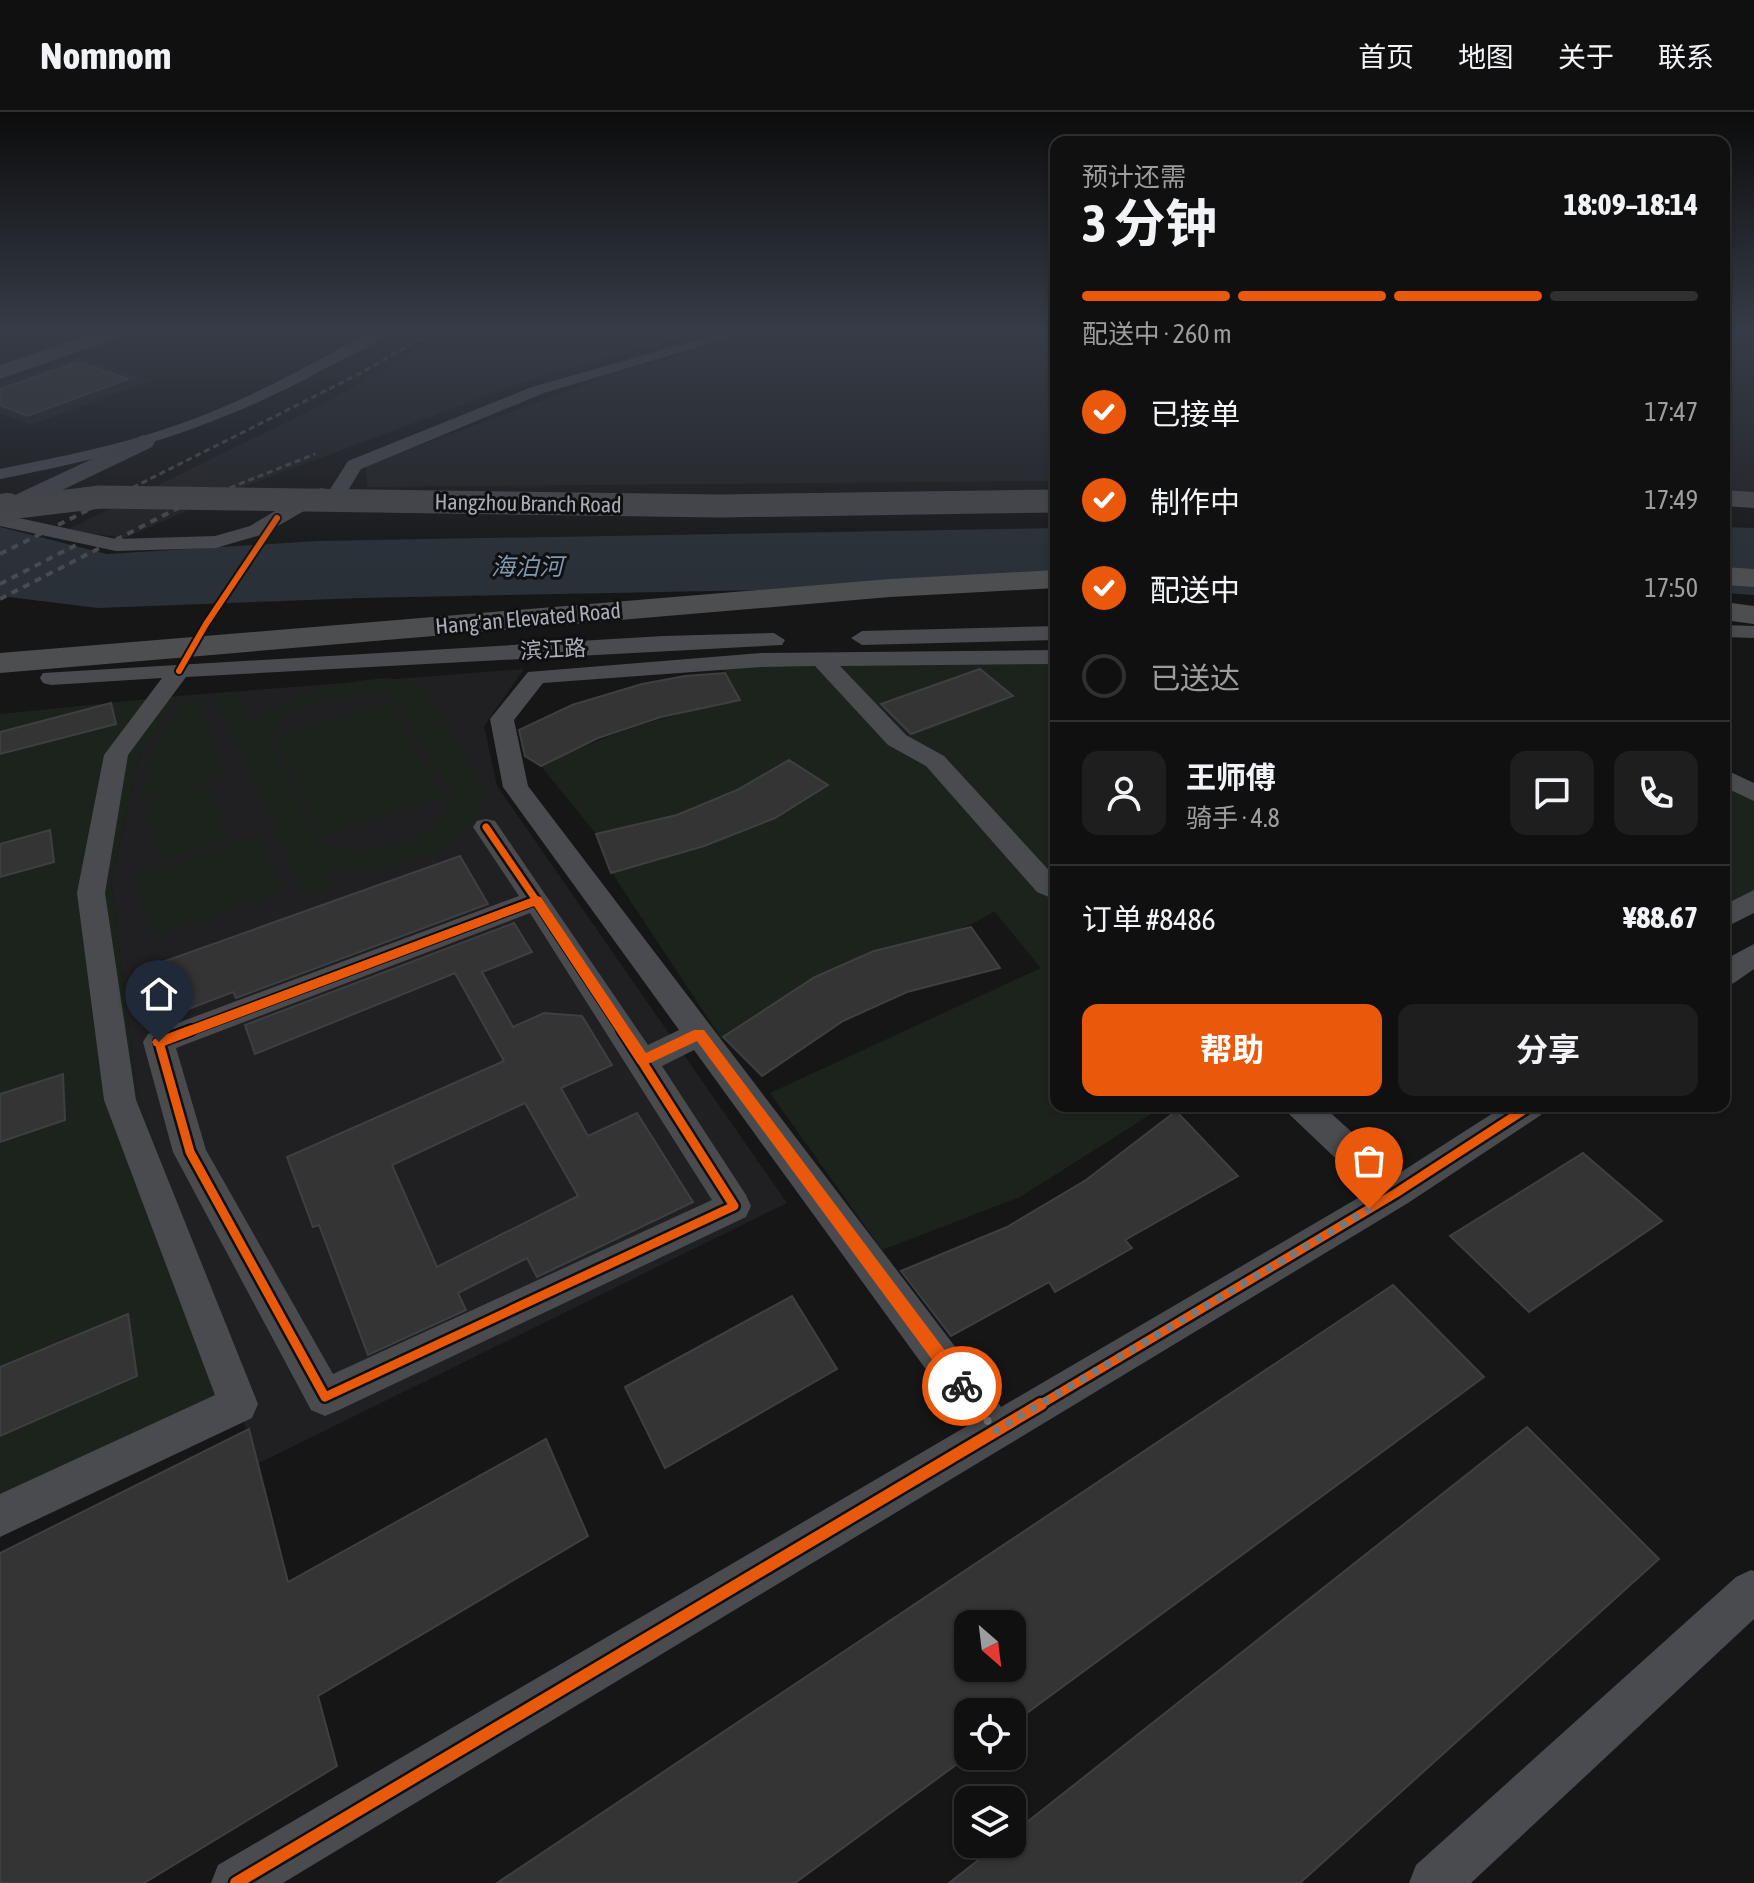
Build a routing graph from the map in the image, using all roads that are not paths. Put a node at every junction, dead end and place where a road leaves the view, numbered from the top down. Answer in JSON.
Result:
{"nodes":[{"id":1,"x":219,"y":413,"type":"edge"},
{"id":2,"x":482,"y":413,"type":"edge"},
{"id":3,"x":143,"y":442,"type":"junction"},
{"id":4,"x":0,"y":476,"type":"edge"},
{"id":5,"x":1050,"y":492,"type":"edge"},
{"id":6,"x":337,"y":493,"type":"junction"},
{"id":7,"x":1730,"y":498,"type":"edge"},
{"id":8,"x":1754,"y":500,"type":"edge"},
{"id":9,"x":1050,"y":501,"type":"edge"},
{"id":10,"x":1730,"y":509,"type":"edge"},
{"id":11,"x":0,"y":510,"type":"edge"},
{"id":12,"x":1754,"y":511,"type":"edge"},
{"id":13,"x":1050,"y":512,"type":"edge"},
{"id":14,"x":0,"y":520,"type":"edge"},
{"id":15,"x":1050,"y":553,"type":"edge"},
{"id":16,"x":1050,"y":560,"type":"edge"},
{"id":17,"x":1730,"y":562,"type":"edge"},
{"id":18,"x":1754,"y":564,"type":"edge"},
{"id":19,"x":841,"y":571,"type":"junction"},
{"id":20,"x":1730,"y":576,"type":"edge"},
{"id":21,"x":1754,"y":578,"type":"edge"},
{"id":22,"x":1050,"y":579,"type":"edge"},
{"id":23,"x":1050,"y":590,"type":"edge"},
{"id":24,"x":1730,"y":598,"type":"edge"},
{"id":25,"x":1754,"y":600,"type":"edge"},
{"id":26,"x":1730,"y":612,"type":"edge"},
{"id":27,"x":1754,"y":615,"type":"edge"},
{"id":28,"x":445,"y":625,"type":"junction"},
{"id":29,"x":1730,"y":631,"type":"edge"},
{"id":30,"x":1754,"y":632,"type":"edge"},
{"id":31,"x":1050,"y":633,"type":"edge"},
{"id":32,"x":0,"y":641,"type":"edge"},
{"id":33,"x":1050,"y":657,"type":"edge"},
{"id":34,"x":820,"y":658,"type":"junction"},
{"id":35,"x":0,"y":663,"type":"edge"},
{"id":36,"x":179,"y":671,"type":"junction"},
{"id":37,"x":51,"y":678,"type":"dead end"},
{"id":38,"x":1730,"y":780,"type":"edge"},
{"id":39,"x":1754,"y":793,"type":"edge"},
{"id":40,"x":486,"y":827,"type":"dead end"},
{"id":41,"x":1050,"y":887,"type":"edge"},
{"id":42,"x":537,"y":900,"type":"junction"},
{"id":43,"x":1754,"y":900,"type":"edge"},
{"id":44,"x":1730,"y":914,"type":"edge"},
{"id":45,"x":1754,"y":954,"type":"edge"},
{"id":46,"x":1730,"y":971,"type":"edge"},
{"id":47,"x":699,"y":1034,"type":"junction"},
{"id":48,"x":643,"y":1061,"type":"junction"},
{"id":49,"x":1308,"y":1112,"type":"edge"},
{"id":50,"x":1521,"y":1112,"type":"edge"},
{"id":51,"x":1396,"y":1193,"type":"junction"},
{"id":52,"x":995,"y":1431,"type":"junction"},
{"id":53,"x":0,"y":1516,"type":"edge"},
{"id":54,"x":1751,"y":1592,"type":"dead end"},
{"id":55,"x":236,"y":1883,"type":"edge"},
{"id":56,"x":1434,"y":1883,"type":"edge"}],
"edges":[{"from":1,"to":3,"type":"street"},
{"from":2,"to":6,"type":"street"},
{"from":3,"to":4,"type":"street"},
{"from":3,"to":11,"type":"main road","bridge":true},
{"from":5,"to":6,"type":"street"},
{"from":6,"to":14,"type":"street"},
{"from":7,"to":8,"type":"main road"},
{"from":9,"to":11,"type":"main road","name":"Hangzhou Branch Road","bridge":true},
{"from":10,"to":12,"type":"main road"},
{"from":13,"to":14,"type":"main road","name":"Hangzhou Branch Road"},
{"from":15,"to":19,"type":"highway"},
{"from":16,"to":19,"type":"highway","name":"Hang'an Elevated Road"},
{"from":17,"to":18,"type":"highway"},
{"from":19,"to":32,"type":"highway","name":"Hang'an Elevated Road"},
{"from":20,"to":21,"type":"highway"},
{"from":22,"to":28,"type":"highway","name":"Hang'an Elevated Road"},
{"from":23,"to":28,"type":"highway"},
{"from":24,"to":25,"type":"highway"},
{"from":26,"to":27,"type":"highway"},
{"from":28,"to":35,"type":"highway","name":"Hang'an Elevated Road"},
{"from":29,"to":30,"type":"street"},
{"from":31,"to":36,"type":"street","name":"滨江路"},
{"from":33,"to":34,"type":"street"},
{"from":34,"to":41,"type":"street"},
{"from":34,"to":47,"type":"street"},
{"from":36,"to":37,"type":"street","name":"滨江路"},
{"from":36,"to":53,"type":"street"},
{"from":38,"to":39,"type":"street"},
{"from":40,"to":42,"type":"street"},
{"from":42,"to":48,"type":"street"},
{"from":42,"to":48,"type":"street"},
{"from":43,"to":44,"type":"street"},
{"from":45,"to":46,"type":"street"},
{"from":47,"to":48,"type":"street"},
{"from":47,"to":52,"type":"street"},
{"from":49,"to":51,"type":"street"},
{"from":50,"to":51,"type":"street"},
{"from":51,"to":52,"type":"street"},
{"from":52,"to":55,"type":"street"},
{"from":54,"to":56,"type":"street"}]}
